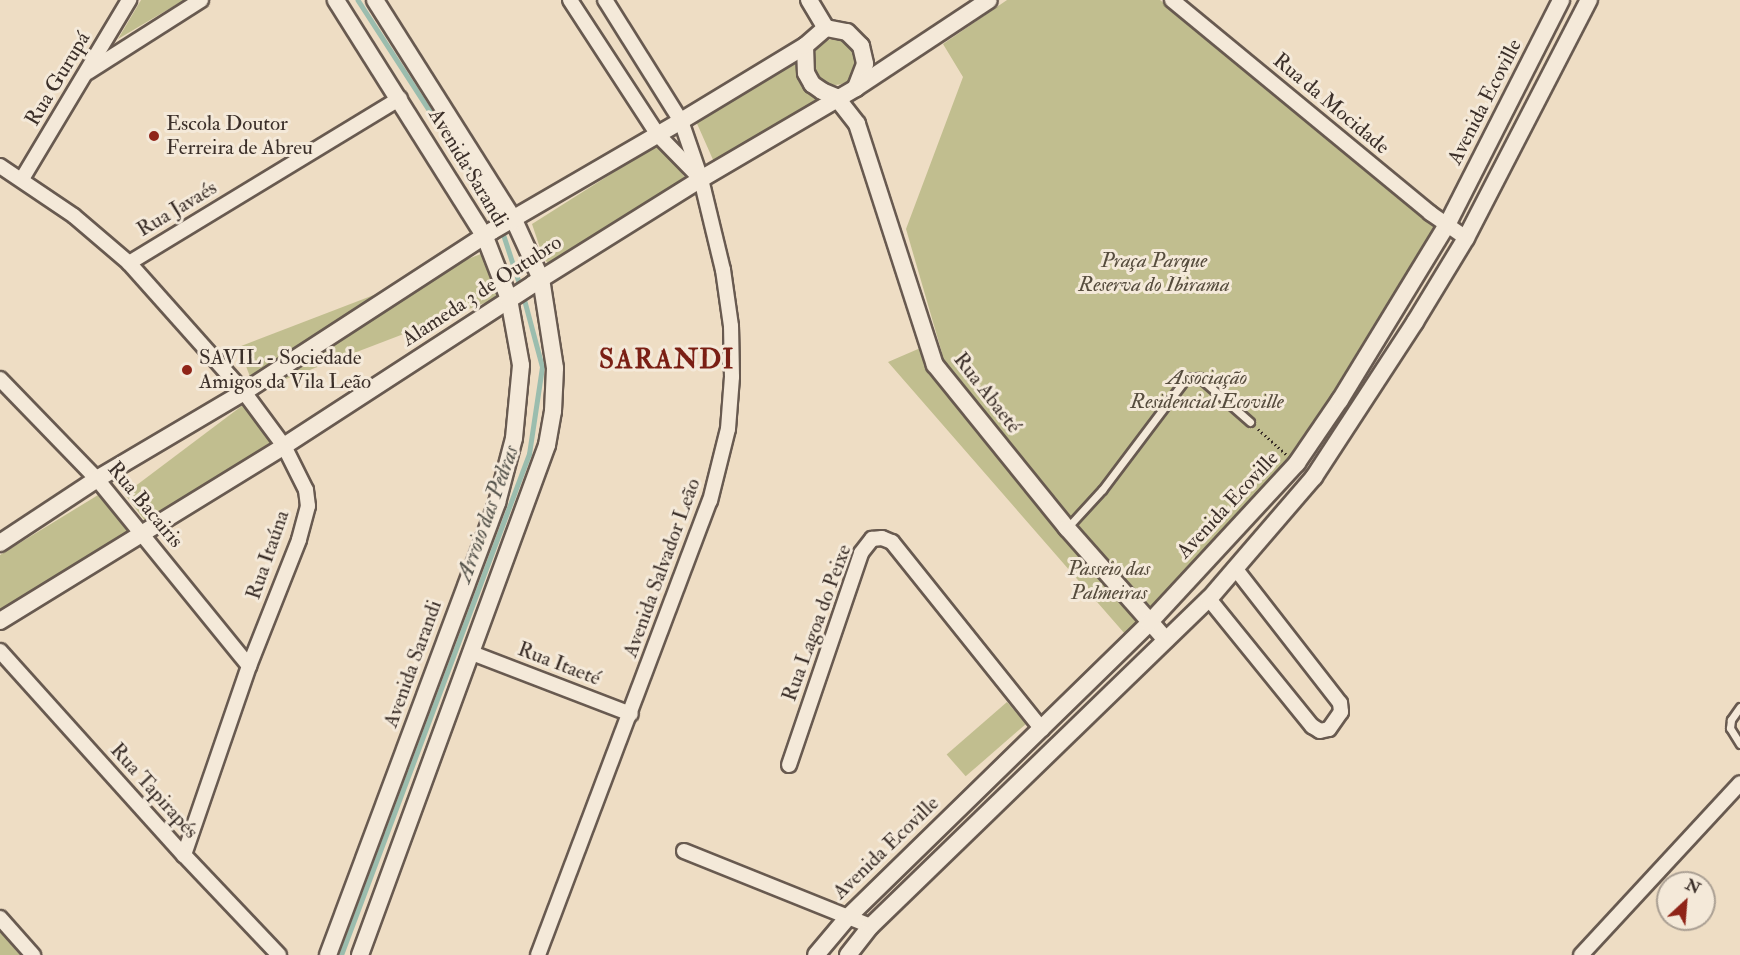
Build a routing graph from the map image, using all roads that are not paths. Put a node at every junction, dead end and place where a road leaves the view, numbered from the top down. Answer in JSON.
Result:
{"nodes":[{"id":1,"x":129,"y":0,"type":"edge"},
{"id":2,"x":201,"y":0,"type":"edge"},
{"id":3,"x":336,"y":0,"type":"edge"},
{"id":4,"x":375,"y":0,"type":"edge"},
{"id":5,"x":570,"y":0,"type":"edge"},
{"id":6,"x":605,"y":0,"type":"edge"},
{"id":7,"x":809,"y":0,"type":"edge"},
{"id":8,"x":989,"y":0,"type":"edge"},
{"id":9,"x":1172,"y":0,"type":"edge"},
{"id":10,"x":1561,"y":0,"type":"edge"},
{"id":11,"x":1589,"y":0,"type":"edge"},
{"id":12,"x":826,"y":28,"type":"junction"},
{"id":13,"x":805,"y":46,"type":"junction"},
{"id":14,"x":864,"y":54,"type":"junction"},
{"id":15,"x":889,"y":65,"type":"junction"},
{"id":16,"x":87,"y":73,"type":"junction"},
{"id":17,"x":856,"y":88,"type":"junction"},
{"id":18,"x":836,"y":97,"type":"junction"},
{"id":19,"x":400,"y":98,"type":"junction"},
{"id":20,"x":681,"y":121,"type":"junction"},
{"id":21,"x":658,"y":135,"type":"junction"},
{"id":22,"x":0,"y":166,"type":"edge"},
{"id":23,"x":22,"y":179,"type":"junction"},
{"id":24,"x":701,"y":179,"type":"junction"},
{"id":25,"x":512,"y":221,"type":"junction"},
{"id":26,"x":1447,"y":225,"type":"junction"},
{"id":27,"x":489,"y":234,"type":"junction"},
{"id":28,"x":1466,"y":238,"type":"junction"},
{"id":29,"x":129,"y":263,"type":"junction"},
{"id":30,"x":537,"y":281,"type":"junction"},
{"id":31,"x":512,"y":297,"type":"junction"},
{"id":32,"x":0,"y":379,"type":"edge"},
{"id":33,"x":244,"y":392,"type":"junction"},
{"id":34,"x":1250,"y":422,"type":"road end"},
{"id":35,"x":285,"y":446,"type":"junction"},
{"id":36,"x":97,"y":479,"type":"junction"},
{"id":37,"x":1252,"y":513,"type":"junction"},
{"id":38,"x":1067,"y":528,"type":"junction"},
{"id":39,"x":1269,"y":531,"type":"junction"},
{"id":40,"x":143,"y":534,"type":"junction"},
{"id":41,"x":0,"y":543,"type":"edge"},
{"id":42,"x":1235,"y":568,"type":"junction"},
{"id":43,"x":1209,"y":598,"type":"junction"},
{"id":44,"x":0,"y":621,"type":"edge"},
{"id":45,"x":1149,"y":622,"type":"junction"},
{"id":46,"x":1166,"y":640,"type":"junction"},
{"id":47,"x":0,"y":651,"type":"edge"},
{"id":48,"x":472,"y":653,"type":"junction"},
{"id":49,"x":249,"y":666,"type":"junction"},
{"id":50,"x":1740,"y":707,"type":"edge"},
{"id":51,"x":631,"y":714,"type":"junction"},
{"id":52,"x":1042,"y":729,"type":"junction"},
{"id":53,"x":1740,"y":744,"type":"edge"},
{"id":54,"x":789,"y":765,"type":"dead end"},
{"id":55,"x":1740,"y":783,"type":"edge"},
{"id":56,"x":684,"y":850,"type":"dead end"},
{"id":57,"x":184,"y":855,"type":"junction"},
{"id":58,"x":848,"y":917,"type":"junction"},
{"id":59,"x":0,"y":918,"type":"edge"},
{"id":60,"x":871,"y":926,"type":"junction"},
{"id":61,"x":33,"y":955,"type":"edge"},
{"id":62,"x":279,"y":955,"type":"edge"},
{"id":63,"x":328,"y":955,"type":"edge"},
{"id":64,"x":360,"y":955,"type":"edge"},
{"id":65,"x":538,"y":955,"type":"edge"},
{"id":66,"x":816,"y":955,"type":"edge"},
{"id":67,"x":848,"y":955,"type":"edge"},
{"id":68,"x":1581,"y":955,"type":"edge"}],
"edges":[{"from":1,"to":16,"type":"street","name":"Rua Gurupá"},
{"from":2,"to":16,"type":"street"},
{"from":3,"to":19,"type":"street","name":"Avenida Sarandi"},
{"from":4,"to":25,"type":"street","name":"Avenida Sarandi"},
{"from":5,"to":21,"type":"street"},
{"from":6,"to":20,"type":"street","name":"Avenida Salvador Leão"},
{"from":7,"to":12,"type":"street"},
{"from":8,"to":15,"type":"street","name":"Alameda 3 de Outubro"},
{"from":9,"to":26,"type":"street","name":"Rua da Mocidade"},
{"from":10,"to":26,"type":"street","name":"Avenida Ecoville"},
{"from":11,"to":28,"type":"street"},
{"from":12,"to":13,"type":"street","name":"Alameda 3 de Outubro"},
{"from":12,"to":14,"type":"street"},
{"from":13,"to":18,"type":"street"},
{"from":13,"to":20,"type":"street","name":"Alameda 3 de Outubro"},
{"from":14,"to":15,"type":"street"},
{"from":14,"to":17,"type":"street"},
{"from":15,"to":17,"type":"street","name":"Alameda 3 de Outubro"},
{"from":16,"to":23,"type":"street","name":"Rua Gurupá"},
{"from":17,"to":18,"type":"street","name":"Alameda 3 de Outubro"},
{"from":18,"to":24,"type":"street","name":"Alameda 3 de Outubro"},
{"from":18,"to":38,"type":"street","name":"Rua Abaeté"},
{"from":19,"to":27,"type":"street","name":"Avenida Sarandi"},
{"from":19,"to":29,"type":"street","name":"Rua Javaés"},
{"from":20,"to":21,"type":"street","name":"Alameda 3 de Outubro"},
{"from":20,"to":24,"type":"street","name":"Avenida Salvador Leão"},
{"from":21,"to":24,"type":"street"},
{"from":21,"to":25,"type":"street","name":"Alameda 3 de Outubro"},
{"from":22,"to":23,"type":"street","name":"Rua Itaúna"},
{"from":23,"to":29,"type":"street","name":"Rua Itaúna"},
{"from":24,"to":30,"type":"street","name":"Alameda 3 de Outubro"},
{"from":24,"to":51,"type":"street","name":"Avenida Salvador Leão"},
{"from":25,"to":27,"type":"street","name":"Alameda 3 de Outubro"},
{"from":25,"to":30,"type":"street","name":"Avenida Sarandi"},
{"from":26,"to":28,"type":"street","name":"Rua da Mocidade"},
{"from":26,"to":37,"type":"street","name":"Avenida Ecoville"},
{"from":27,"to":31,"type":"street","name":"Avenida Sarandi"},
{"from":27,"to":33,"type":"street","name":"Alameda 3 de Outubro"},
{"from":28,"to":39,"type":"street"},
{"from":29,"to":33,"type":"street","name":"Rua Itaúna"},
{"from":30,"to":31,"type":"street","name":"Alameda 3 de Outubro"},
{"from":30,"to":48,"type":"street","name":"Avenida Sarandi"},
{"from":31,"to":35,"type":"street","name":"Alameda 3 de Outubro"},
{"from":31,"to":63,"type":"street","name":"Avenida Sarandi"},
{"from":32,"to":36,"type":"street","name":"Rua Bacairis"},
{"from":33,"to":35,"type":"street","name":"Rua Itaúna"},
{"from":33,"to":36,"type":"street","name":"Alameda 3 de Outubro"},
{"from":34,"to":38,"type":"lane"},
{"from":35,"to":40,"type":"street","name":"Alameda 3 de Outubro"},
{"from":35,"to":49,"type":"street","name":"Rua Itaúna"},
{"from":36,"to":40,"type":"street","name":"Rua Bacairis"},
{"from":36,"to":41,"type":"street","name":"Alameda 3 de Outubro"},
{"from":37,"to":39,"type":"street"},
{"from":37,"to":45,"type":"street","name":"Avenida Ecoville"},
{"from":38,"to":45,"type":"street","name":"Rua Abaeté"},
{"from":39,"to":42,"type":"street"},
{"from":40,"to":44,"type":"street","name":"Alameda 3 de Outubro"},
{"from":40,"to":49,"type":"street","name":"Rua Bacairis"},
{"from":42,"to":43,"type":"street"},
{"from":42,"to":43,"type":"street"},
{"from":43,"to":46,"type":"street"},
{"from":45,"to":46,"type":"street","name":"Rua Abaeté"},
{"from":45,"to":52,"type":"street","name":"Avenida Ecoville"},
{"from":46,"to":60,"type":"street"},
{"from":47,"to":57,"type":"street","name":"Rua Tapirapés"},
{"from":48,"to":51,"type":"street","name":"Rua Itaeté"},
{"from":48,"to":64,"type":"street","name":"Avenida Sarandi"},
{"from":49,"to":57,"type":"street","name":"Rua Itaúna"},
{"from":50,"to":53,"type":"lane"},
{"from":51,"to":65,"type":"street","name":"Avenida Salvador Leão"},
{"from":52,"to":54,"type":"street","name":"Rua Lagoa do Peixe"},
{"from":52,"to":58,"type":"street","name":"Avenida Ecoville"},
{"from":55,"to":68,"type":"street"},
{"from":56,"to":58,"type":"street"},
{"from":57,"to":62,"type":"street","name":"Rua Tapirapés"},
{"from":58,"to":60,"type":"street"},
{"from":58,"to":66,"type":"street","name":"Avenida Ecoville"},
{"from":59,"to":61,"type":"street"},
{"from":60,"to":67,"type":"street"}]}
